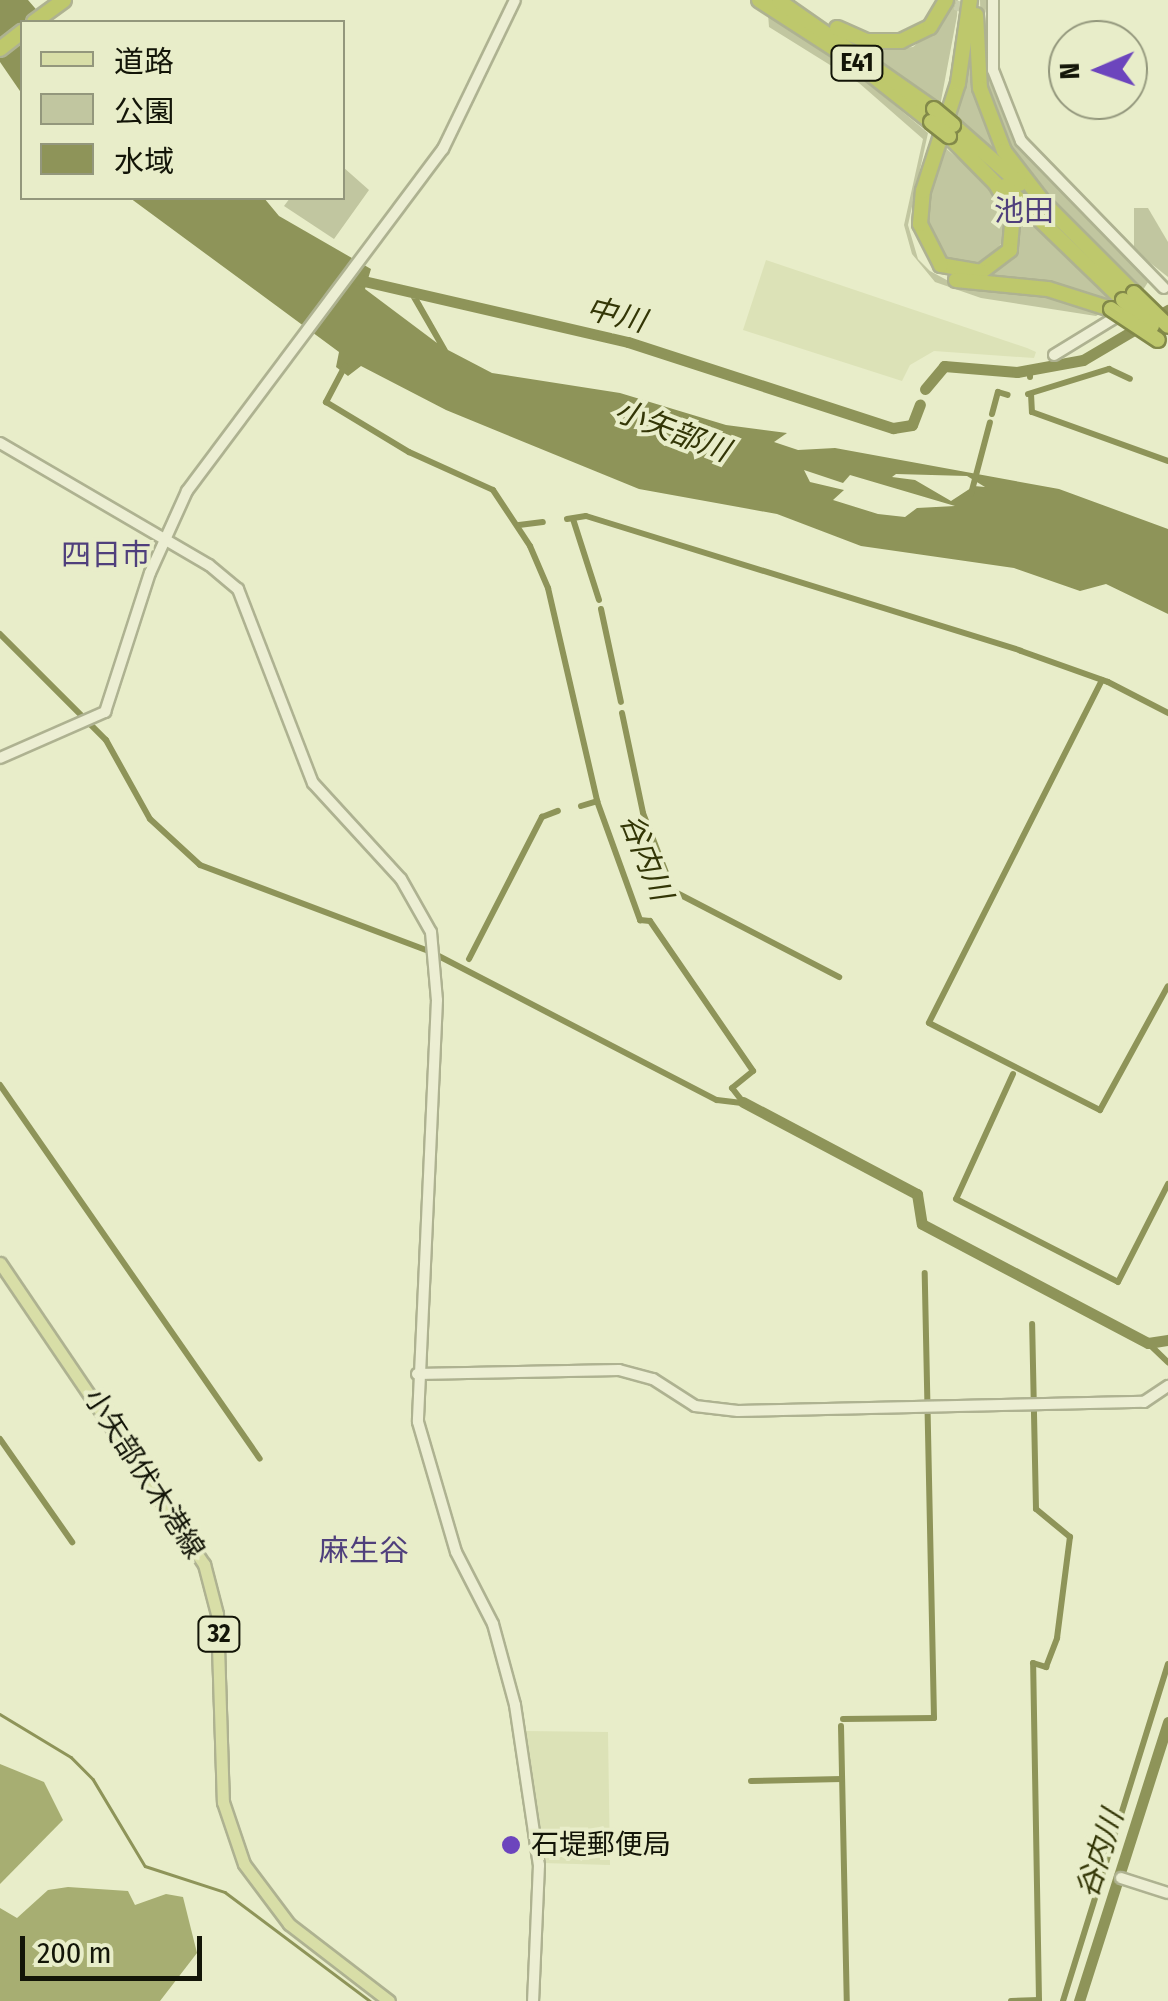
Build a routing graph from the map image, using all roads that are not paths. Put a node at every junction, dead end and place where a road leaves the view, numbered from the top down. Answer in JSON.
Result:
{"nodes":[{"id":1,"x":64,"y":0,"type":"edge"},
{"id":2,"x":516,"y":0,"type":"edge"},
{"id":3,"x":758,"y":0,"type":"edge"},
{"id":4,"x":946,"y":0,"type":"edge"},
{"id":5,"x":969,"y":0,"type":"edge"},
{"id":6,"x":993,"y":0,"type":"edge"},
{"id":7,"x":782,"y":4,"type":"edge"},
{"id":8,"x":37,"y":20,"type":"edge"},
{"id":9,"x":20,"y":34,"type":"edge"},
{"id":10,"x":0,"y":49,"type":"edge"},
{"id":11,"x":951,"y":131,"type":"junction"},
{"id":12,"x":1166,"y":287,"type":"edge"},
{"id":13,"x":1123,"y":301,"type":"junction"},
{"id":14,"x":1165,"y":338,"type":"edge"},
{"id":15,"x":1054,"y":355,"type":"dead end"},
{"id":16,"x":0,"y":443,"type":"edge"},
{"id":17,"x":164,"y":538,"type":"junction"},
{"id":18,"x":0,"y":758,"type":"edge"},
{"id":19,"x":0,"y":1263,"type":"edge"},
{"id":20,"x":417,"y":1374,"type":"junction"},
{"id":21,"x":1168,"y":1386,"type":"edge"},
{"id":22,"x":1122,"y":1878,"type":"dead end"},
{"id":23,"x":1168,"y":1893,"type":"edge"},
{"id":24,"x":389,"y":2001,"type":"edge"},
{"id":25,"x":532,"y":2001,"type":"edge"}],
"edges":[{"from":1,"to":8,"type":"highway"},
{"from":2,"to":17,"type":"street"},
{"from":3,"to":7,"type":"highway","number":"E41"},
{"from":4,"to":7,"type":"highway"},
{"from":5,"to":11,"type":"highway"},
{"from":5,"to":13,"type":"highway"},
{"from":5,"to":13,"type":"highway"},
{"from":6,"to":12,"type":"street"},
{"from":7,"to":11,"type":"highway","number":"E41","bridge":true},
{"from":9,"to":10,"type":"highway"},
{"from":11,"to":13,"type":"highway","number":"E41"},
{"from":12,"to":15,"type":"street"},
{"from":13,"to":14,"type":"highway","bridge":true},
{"from":13,"to":14,"type":"highway","number":"E41","bridge":true},
{"from":16,"to":17,"type":"street"},
{"from":17,"to":18,"type":"street"},
{"from":17,"to":20,"type":"street"},
{"from":19,"to":24,"type":"main road","name":"小矢部伏木港線","number":"32"},
{"from":20,"to":21,"type":"street"},
{"from":20,"to":25,"type":"street"},
{"from":22,"to":23,"type":"street"}]}
